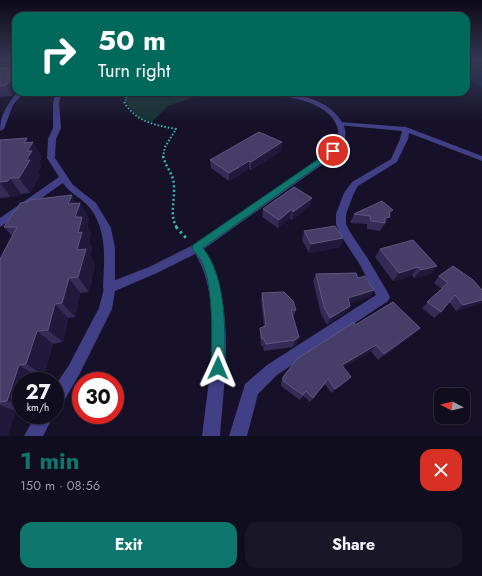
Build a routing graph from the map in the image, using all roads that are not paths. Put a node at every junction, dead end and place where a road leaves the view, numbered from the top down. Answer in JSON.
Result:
{"nodes":[{"id":1,"x":17,"y":96,"type":"edge"},
{"id":2,"x":58,"y":96,"type":"edge"},
{"id":3,"x":290,"y":96,"type":"edge"},
{"id":4,"x":340,"y":124,"type":"junction"},
{"id":5,"x":0,"y":129,"type":"edge"},
{"id":6,"x":406,"y":129,"type":"junction"},
{"id":7,"x":482,"y":160,"type":"edge"},
{"id":8,"x":64,"y":178,"type":"junction"},
{"id":9,"x":1,"y":222,"type":"edge"},
{"id":10,"x":197,"y":248,"type":"junction"},
{"id":11,"x":109,"y":288,"type":"junction"},
{"id":12,"x":64,"y":386,"type":"edge"},
{"id":13,"x":40,"y":424,"type":"edge"},
{"id":14,"x":33,"y":436,"type":"edge"},
{"id":15,"x":211,"y":436,"type":"edge"},
{"id":16,"x":238,"y":436,"type":"edge"}],
"edges":[{"from":1,"to":5,"type":"street"},
{"from":2,"to":8,"type":"street"},
{"from":3,"to":4,"type":"street"},
{"from":4,"to":6,"type":"street"},
{"from":4,"to":10,"type":"street"},
{"from":6,"to":7,"type":"street"},
{"from":6,"to":16,"type":"street"},
{"from":8,"to":9,"type":"street"},
{"from":8,"to":11,"type":"street"},
{"from":10,"to":11,"type":"street"},
{"from":10,"to":15,"type":"street"},
{"from":11,"to":12,"type":"street"},
{"from":13,"to":14,"type":"street"}]}
